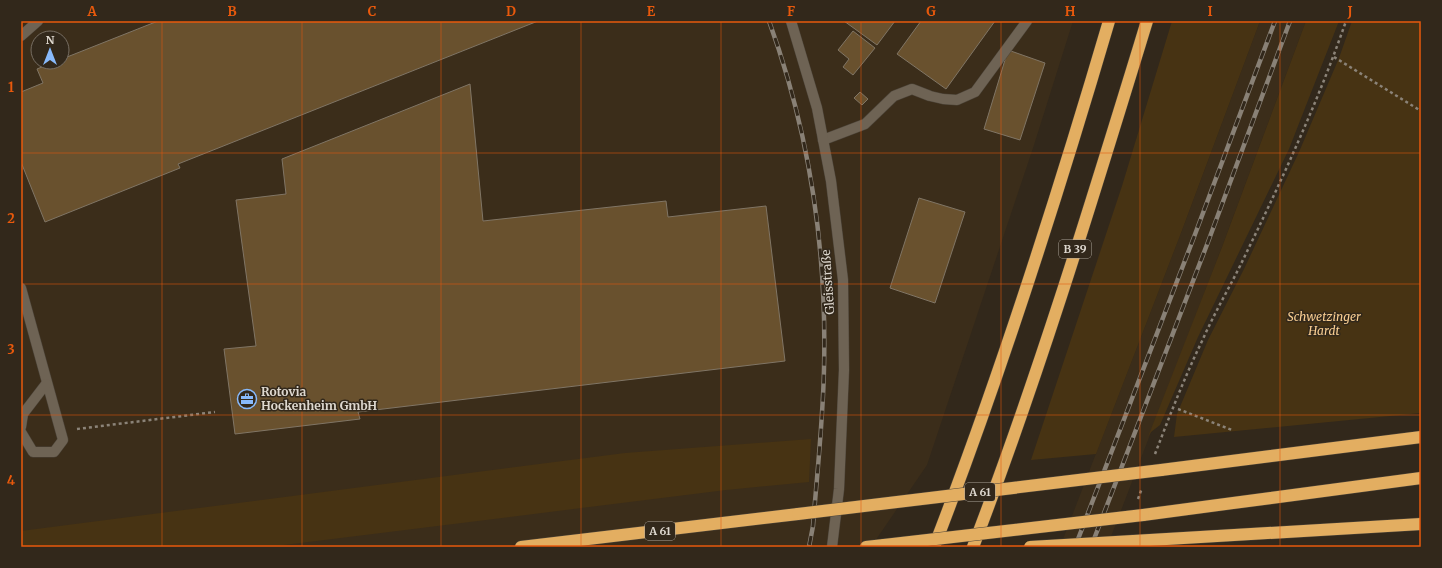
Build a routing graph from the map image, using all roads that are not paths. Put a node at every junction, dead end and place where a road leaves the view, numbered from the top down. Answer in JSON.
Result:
{"nodes":[{"id":1,"x":38,"y":21,"type":"edge"},
{"id":2,"x":791,"y":21,"type":"edge"},
{"id":3,"x":1027,"y":21,"type":"edge"},
{"id":4,"x":1109,"y":21,"type":"edge"},
{"id":5,"x":1147,"y":21,"type":"edge"},
{"id":6,"x":21,"y":36,"type":"edge"},
{"id":7,"x":823,"y":140,"type":"junction"},
{"id":8,"x":21,"y":288,"type":"edge"},
{"id":9,"x":46,"y":384,"type":"junction"},
{"id":10,"x":21,"y":427,"type":"edge"},
{"id":11,"x":21,"y":432,"type":"edge"},
{"id":12,"x":1421,"y":437,"type":"edge"},
{"id":13,"x":1421,"y":478,"type":"edge"},
{"id":14,"x":1421,"y":524,"type":"edge"},
{"id":15,"x":884,"y":545,"type":"junction"},
{"id":16,"x":521,"y":547,"type":"edge"},
{"id":17,"x":832,"y":547,"type":"edge"},
{"id":18,"x":866,"y":547,"type":"edge"},
{"id":19,"x":915,"y":547,"type":"edge"},
{"id":20,"x":934,"y":547,"type":"edge"},
{"id":21,"x":973,"y":547,"type":"edge"},
{"id":22,"x":1030,"y":547,"type":"edge"}],
"edges":[{"from":1,"to":6,"type":"street"},
{"from":2,"to":7,"type":"street","name":"Gleisstraße"},
{"from":3,"to":7,"type":"street"},
{"from":4,"to":20,"type":"highway","number":"B 39"},
{"from":5,"to":21,"type":"highway","number":"B 39"},
{"from":7,"to":17,"type":"street","name":"Gleisstraße"},
{"from":8,"to":9,"type":"street"},
{"from":9,"to":10,"type":"street"},
{"from":9,"to":11,"type":"street"},
{"from":12,"to":16,"type":"highway","number":"A 61","bridge":true},
{"from":13,"to":15,"type":"highway","bridge":true},
{"from":14,"to":22,"type":"highway","bridge":true},
{"from":15,"to":18,"type":"highway"},
{"from":15,"to":19,"type":"highway","bridge":true}]}
